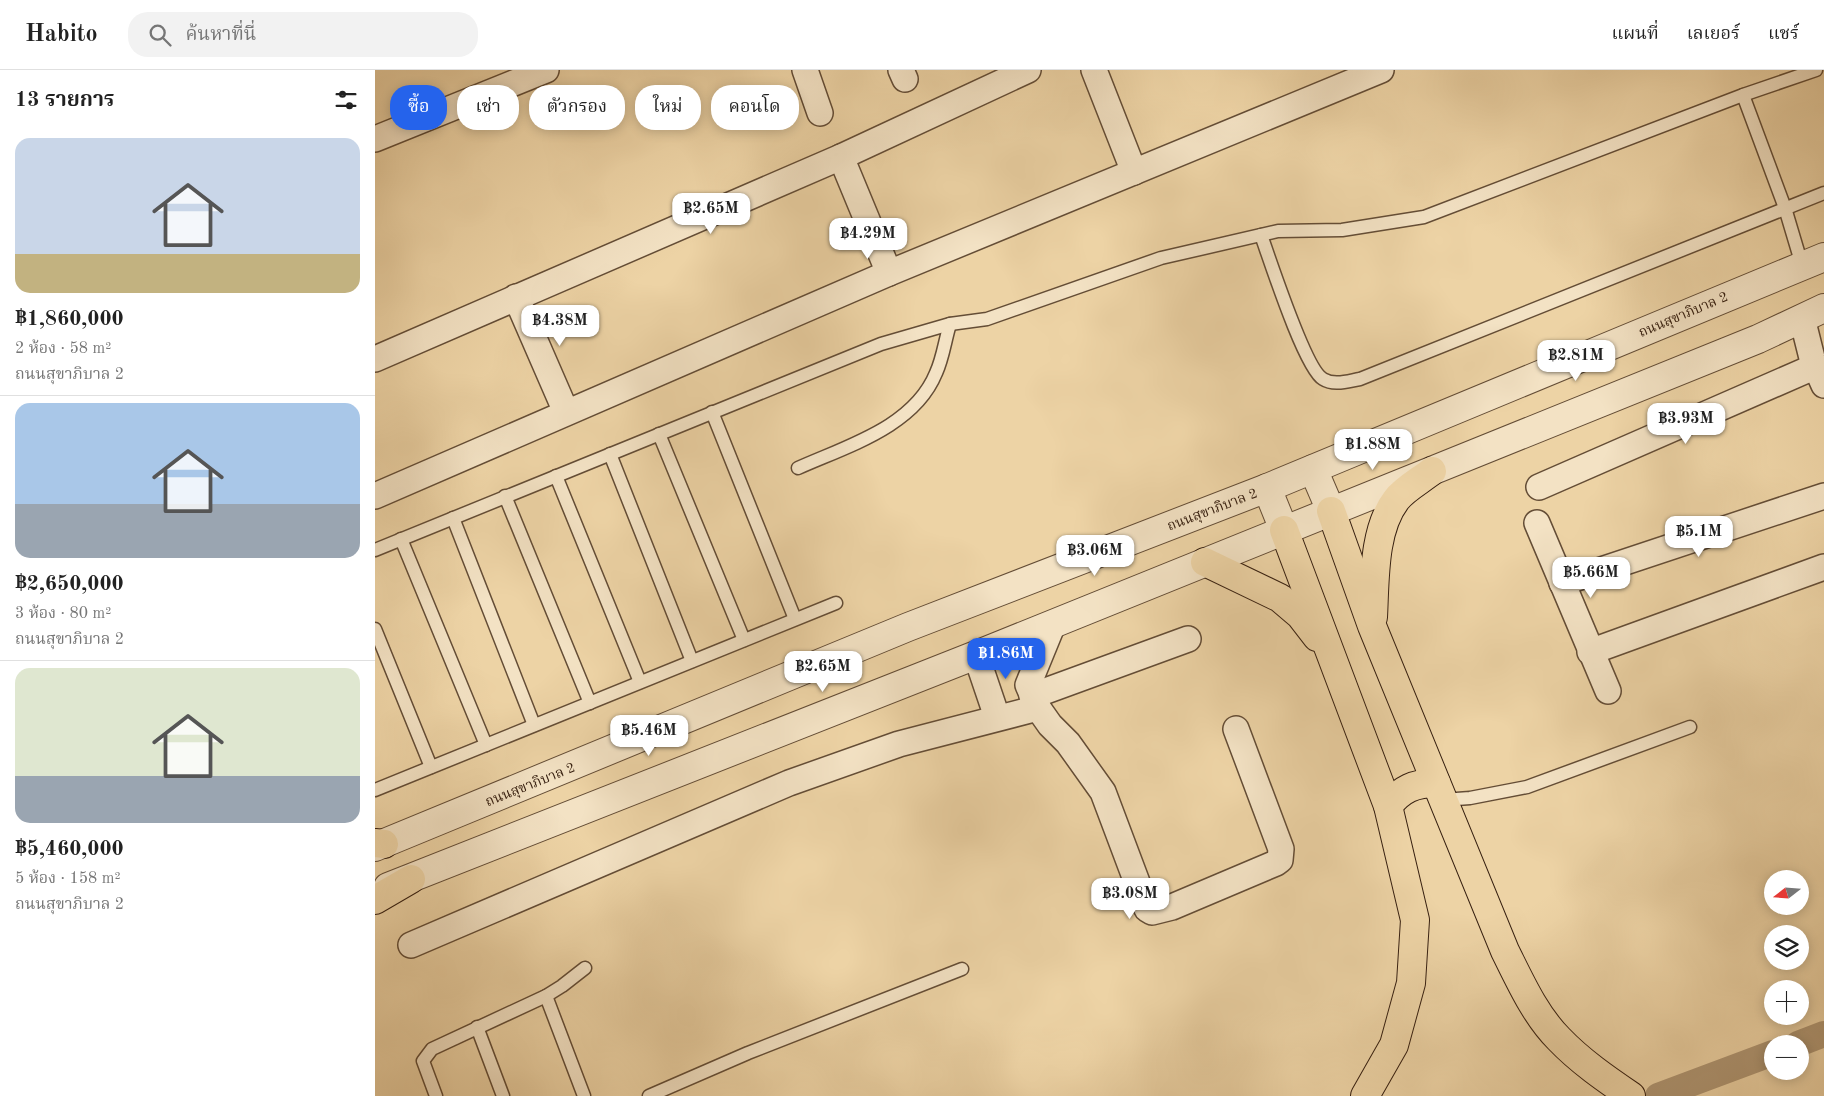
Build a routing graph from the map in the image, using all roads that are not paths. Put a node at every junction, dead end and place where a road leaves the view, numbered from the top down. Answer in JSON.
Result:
{"nodes":[{"id":1,"x":545,"y":70,"type":"edge"},
{"id":2,"x":805,"y":70,"type":"edge"},
{"id":3,"x":1028,"y":70,"type":"edge"},
{"id":4,"x":1094,"y":70,"type":"edge"},
{"id":5,"x":1381,"y":70,"type":"edge"},
{"id":6,"x":1816,"y":70,"type":"edge"},
{"id":7,"x":1743,"y":95,"type":"junction"},
{"id":8,"x":820,"y":112,"type":"dead end"},
{"id":9,"x":375,"y":139,"type":"edge"},
{"id":10,"x":841,"y":157,"type":"junction"},
{"id":11,"x":1134,"y":172,"type":"junction"},
{"id":12,"x":1824,"y":192,"type":"edge"},
{"id":13,"x":1785,"y":208,"type":"junction"},
{"id":14,"x":1261,"y":235,"type":"junction"},
{"id":15,"x":1813,"y":261,"type":"edge"},
{"id":16,"x":889,"y":273,"type":"junction"},
{"id":17,"x":517,"y":297,"type":"junction"},
{"id":18,"x":1813,"y":313,"type":"edge"},
{"id":19,"x":949,"y":324,"type":"junction"},
{"id":20,"x":375,"y":358,"type":"edge"},
{"id":21,"x":1820,"y":376,"type":"edge"},
{"id":22,"x":566,"y":412,"type":"junction"},
{"id":23,"x":712,"y":412,"type":"junction"},
{"id":24,"x":659,"y":434,"type":"junction"},
{"id":25,"x":610,"y":454,"type":"junction"},
{"id":26,"x":798,"y":468,"type":"dead end"},
{"id":27,"x":1313,"y":469,"type":"junction"},
{"id":28,"x":1432,"y":471,"type":"junction"},
{"id":29,"x":556,"y":476,"type":"junction"},
{"id":30,"x":1539,"y":487,"type":"dead end"},
{"id":31,"x":1267,"y":488,"type":"junction"},
{"id":32,"x":375,"y":496,"type":"edge"},
{"id":33,"x":505,"y":496,"type":"junction"},
{"id":34,"x":1824,"y":496,"type":"edge"},
{"id":35,"x":1331,"y":511,"type":"junction"},
{"id":36,"x":453,"y":518,"type":"junction"},
{"id":37,"x":1537,"y":522,"type":"dead end"},
{"id":38,"x":1283,"y":530,"type":"junction"},
{"id":39,"x":401,"y":539,"type":"junction"},
{"id":40,"x":375,"y":550,"type":"edge"},
{"id":41,"x":1205,"y":562,"type":"junction"},
{"id":42,"x":1824,"y":567,"type":"edge"},
{"id":43,"x":1562,"y":583,"type":"junction"},
{"id":44,"x":836,"y":603,"type":"dead end"},
{"id":45,"x":795,"y":619,"type":"junction"},
{"id":46,"x":1053,"y":624,"type":"junction"},
{"id":47,"x":1372,"y":626,"type":"junction"},
{"id":48,"x":375,"y":629,"type":"edge"},
{"id":49,"x":1188,"y":639,"type":"dead end"},
{"id":50,"x":744,"y":640,"type":"junction"},
{"id":51,"x":1329,"y":652,"type":"junction"},
{"id":52,"x":1590,"y":652,"type":"junction"},
{"id":53,"x":976,"y":655,"type":"junction"},
{"id":54,"x":692,"y":661,"type":"junction"},
{"id":55,"x":640,"y":682,"type":"junction"},
{"id":56,"x":1607,"y":692,"type":"dead end"},
{"id":57,"x":1035,"y":702,"type":"junction"},
{"id":58,"x":590,"y":703,"type":"junction"},
{"id":59,"x":997,"y":717,"type":"junction"},
{"id":60,"x":534,"y":725,"type":"junction"},
{"id":61,"x":1690,"y":727,"type":"dead end"},
{"id":62,"x":1236,"y":729,"type":"dead end"},
{"id":63,"x":486,"y":745,"type":"junction"},
{"id":64,"x":431,"y":767,"type":"junction"},
{"id":65,"x":375,"y":790,"type":"edge"},
{"id":66,"x":1440,"y":791,"type":"junction"},
{"id":67,"x":1388,"y":806,"type":"junction"},
{"id":68,"x":378,"y":845,"type":"edge"},
{"id":69,"x":411,"y":879,"type":"junction"},
{"id":70,"x":375,"y":892,"type":"edge"},
{"id":71,"x":375,"y":900,"type":"edge"},
{"id":72,"x":411,"y":945,"type":"dead end"},
{"id":73,"x":585,"y":968,"type":"dead end"},
{"id":74,"x":963,"y":969,"type":"dead end"},
{"id":75,"x":545,"y":996,"type":"junction"},
{"id":76,"x":477,"y":1027,"type":"junction"},
{"id":77,"x":436,"y":1096,"type":"edge"},
{"id":78,"x":503,"y":1096,"type":"edge"},
{"id":79,"x":584,"y":1096,"type":"edge"},
{"id":80,"x":649,"y":1096,"type":"edge"},
{"id":81,"x":1365,"y":1096,"type":"edge"},
{"id":82,"x":1631,"y":1096,"type":"edge"}],
"edges":[{"from":1,"to":9,"type":"street"},
{"from":2,"to":8,"type":"street"},
{"from":3,"to":10,"type":"street"},
{"from":4,"to":11,"type":"street"},
{"from":5,"to":11,"type":"street"},
{"from":6,"to":7,"type":"lane"},
{"from":7,"to":13,"type":"lane"},
{"from":7,"to":14,"type":"lane"},
{"from":10,"to":16,"type":"street"},
{"from":10,"to":17,"type":"street"},
{"from":11,"to":16,"type":"street"},
{"from":12,"to":13,"type":"lane"},
{"from":13,"to":14,"type":"lane"},
{"from":13,"to":15,"type":"lane"},
{"from":14,"to":19,"type":"lane"},
{"from":15,"to":27,"type":"street","name":"ถนนสุขาภิบาล 2"},
{"from":16,"to":22,"type":"street"},
{"from":17,"to":20,"type":"street"},
{"from":17,"to":22,"type":"street"},
{"from":18,"to":21,"type":"street"},
{"from":18,"to":28,"type":"street"},
{"from":19,"to":23,"type":"lane"},
{"from":19,"to":26,"type":"lane"},
{"from":21,"to":30,"type":"street"},
{"from":22,"to":32,"type":"street"},
{"from":23,"to":24,"type":"lane"},
{"from":23,"to":45,"type":"lane"},
{"from":24,"to":25,"type":"lane"},
{"from":24,"to":50,"type":"lane"},
{"from":25,"to":29,"type":"lane"},
{"from":25,"to":54,"type":"lane"},
{"from":27,"to":31,"type":"street","name":"ถนนสุขาภิบาล 2"},
{"from":27,"to":35,"type":"street"},
{"from":28,"to":35,"type":"street"},
{"from":28,"to":47,"type":"main road"},
{"from":29,"to":33,"type":"lane"},
{"from":29,"to":55,"type":"lane"},
{"from":31,"to":38,"type":"street"},
{"from":31,"to":68,"type":"street","name":"ถนนสุขาภิบาล 2"},
{"from":33,"to":36,"type":"lane"},
{"from":33,"to":58,"type":"lane"},
{"from":34,"to":43,"type":"street"},
{"from":35,"to":38,"type":"street"},
{"from":35,"to":47,"type":"main road"},
{"from":36,"to":39,"type":"lane"},
{"from":36,"to":60,"type":"lane"},
{"from":37,"to":43,"type":"street"},
{"from":38,"to":41,"type":"street"},
{"from":38,"to":51,"type":"main road"},
{"from":39,"to":40,"type":"lane"},
{"from":39,"to":63,"type":"lane"},
{"from":41,"to":46,"type":"street"},
{"from":41,"to":51,"type":"main road"},
{"from":42,"to":52,"type":"street"},
{"from":43,"to":52,"type":"street"},
{"from":44,"to":45,"type":"lane"},
{"from":45,"to":50,"type":"lane"},
{"from":46,"to":53,"type":"street"},
{"from":46,"to":57,"type":"street"},
{"from":47,"to":66,"type":"main road"},
{"from":48,"to":64,"type":"lane"},
{"from":49,"to":57,"type":"street"},
{"from":50,"to":54,"type":"lane"},
{"from":51,"to":67,"type":"main road"},
{"from":52,"to":56,"type":"street"},
{"from":53,"to":59,"type":"street"},
{"from":53,"to":69,"type":"street"},
{"from":54,"to":55,"type":"lane"},
{"from":55,"to":58,"type":"lane"},
{"from":57,"to":59,"type":"street"},
{"from":57,"to":62,"type":"street"},
{"from":58,"to":60,"type":"lane"},
{"from":59,"to":72,"type":"street"},
{"from":60,"to":63,"type":"lane"},
{"from":61,"to":66,"type":"lane"},
{"from":63,"to":64,"type":"lane"},
{"from":64,"to":65,"type":"lane"},
{"from":66,"to":67,"type":"main road"},
{"from":66,"to":82,"type":"main road"},
{"from":67,"to":81,"type":"main road"},
{"from":69,"to":70,"type":"street"},
{"from":69,"to":71,"type":"main road"},
{"from":73,"to":75,"type":"lane"},
{"from":74,"to":80,"type":"lane"},
{"from":75,"to":76,"type":"lane"},
{"from":75,"to":79,"type":"lane"},
{"from":76,"to":77,"type":"lane"},
{"from":76,"to":78,"type":"lane"}]}
